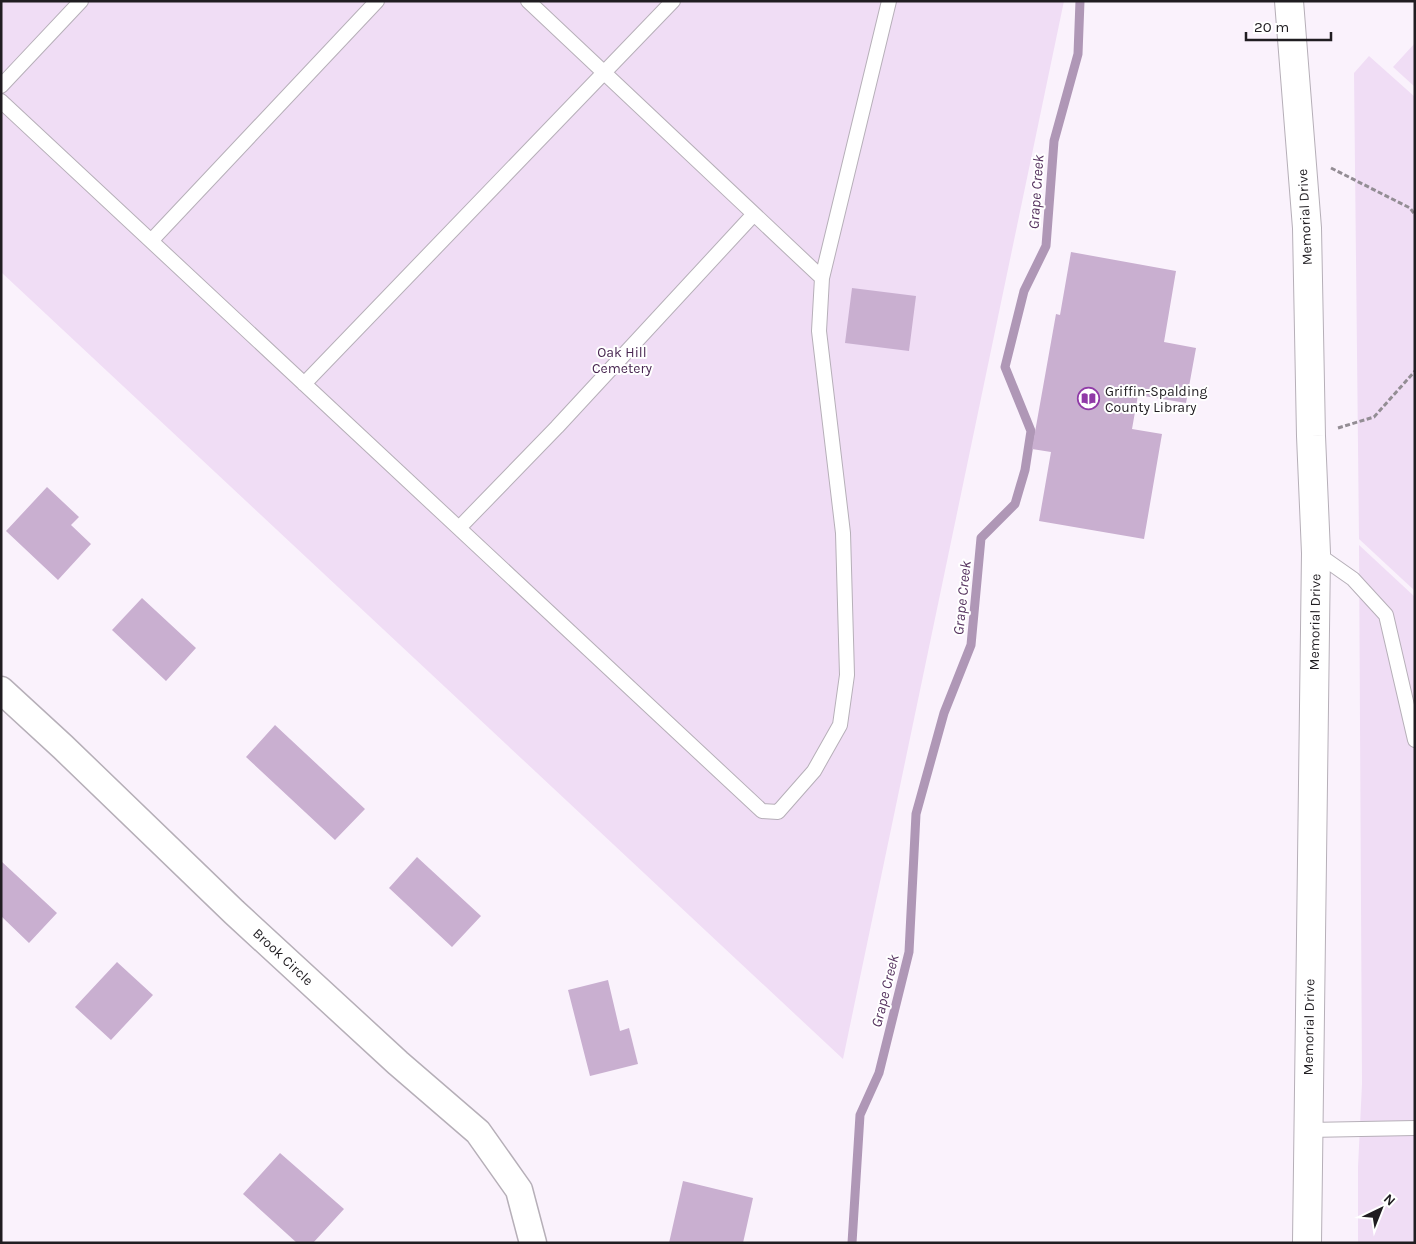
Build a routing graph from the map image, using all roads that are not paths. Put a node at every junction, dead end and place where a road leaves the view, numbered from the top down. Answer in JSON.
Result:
{"nodes":[{"id":1,"x":81,"y":1,"type":"edge"},
{"id":2,"x":377,"y":1,"type":"edge"},
{"id":3,"x":528,"y":1,"type":"edge"},
{"id":4,"x":673,"y":1,"type":"edge"},
{"id":5,"x":889,"y":1,"type":"edge"},
{"id":6,"x":1289,"y":1,"type":"edge"},
{"id":7,"x":605,"y":74,"type":"junction"},
{"id":8,"x":1,"y":86,"type":"edge"},
{"id":9,"x":1,"y":102,"type":"edge"},
{"id":10,"x":754,"y":214,"type":"junction"},
{"id":11,"x":151,"y":241,"type":"junction"},
{"id":12,"x":822,"y":278,"type":"junction"},
{"id":13,"x":304,"y":384,"type":"junction"},
{"id":14,"x":459,"y":528,"type":"junction"},
{"id":15,"x":1316,"y":553,"type":"junction"},
{"id":16,"x":1,"y":690,"type":"edge"},
{"id":17,"x":1415,"y":740,"type":"edge"},
{"id":18,"x":1415,"y":1128,"type":"edge"},
{"id":19,"x":1308,"y":1130,"type":"junction"},
{"id":20,"x":533,"y":1243,"type":"edge"},
{"id":21,"x":1308,"y":1243,"type":"edge"}],
"edges":[{"from":1,"to":8,"type":"lane"},
{"from":2,"to":11,"type":"lane"},
{"from":3,"to":7,"type":"lane"},
{"from":4,"to":7,"type":"lane"},
{"from":5,"to":12,"type":"lane"},
{"from":6,"to":15,"type":"main road","name":"Memorial Drive"},
{"from":7,"to":10,"type":"lane"},
{"from":7,"to":13,"type":"lane"},
{"from":9,"to":11,"type":"lane"},
{"from":10,"to":12,"type":"lane"},
{"from":10,"to":14,"type":"lane"},
{"from":11,"to":13,"type":"lane"},
{"from":12,"to":14,"type":"lane"},
{"from":13,"to":14,"type":"lane"},
{"from":15,"to":17,"type":"lane"},
{"from":15,"to":19,"type":"main road","name":"Memorial Drive"},
{"from":16,"to":20,"type":"street","name":"Brook Circle"},
{"from":18,"to":19,"type":"lane"},
{"from":19,"to":21,"type":"main road","name":"Memorial Drive"}]}
